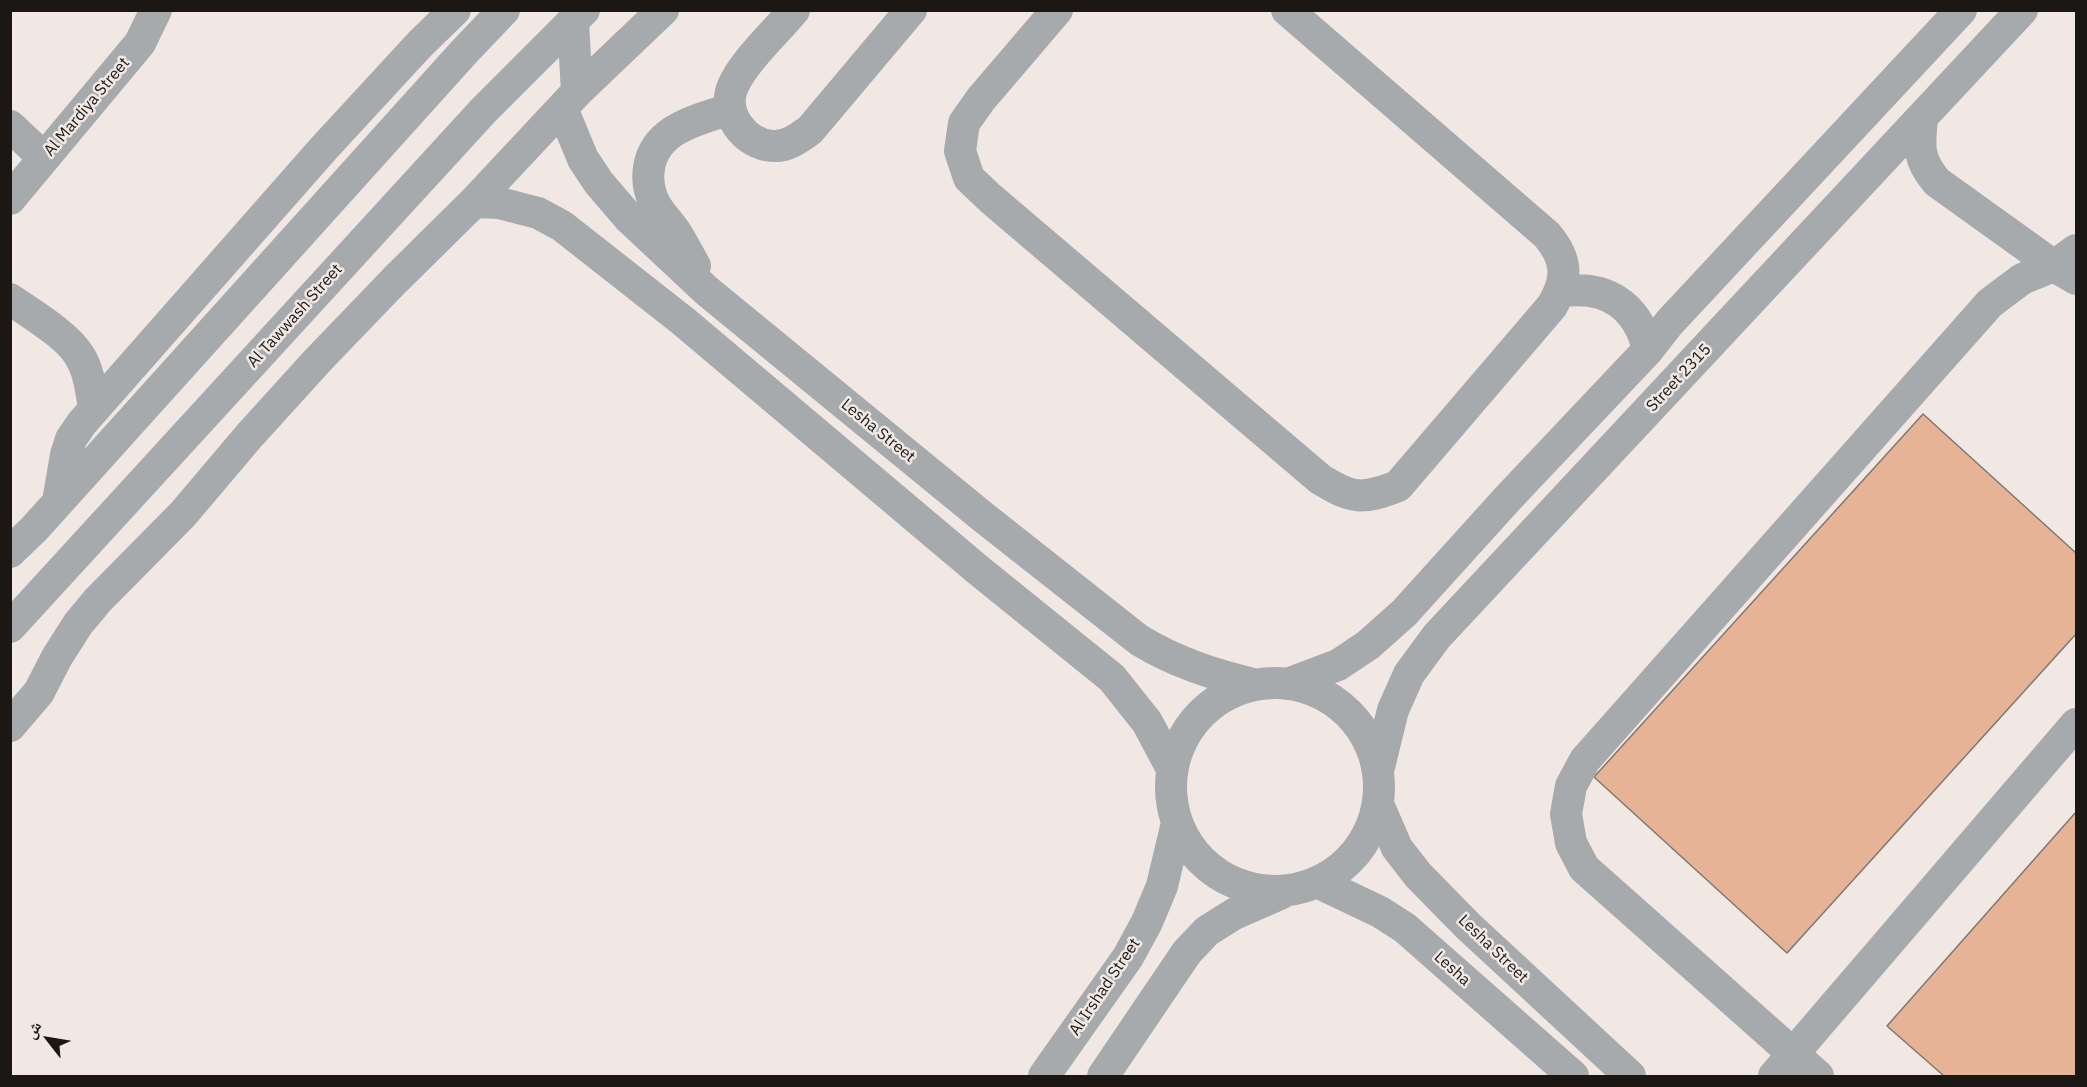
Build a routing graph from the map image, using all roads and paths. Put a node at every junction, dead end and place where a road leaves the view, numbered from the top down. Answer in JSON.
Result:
{"nodes":[{"id":1,"x":156,"y":10,"type":"edge"},
{"id":2,"x":455,"y":10,"type":"edge"},
{"id":3,"x":504,"y":10,"type":"edge"},
{"id":4,"x":663,"y":10,"type":"edge"},
{"id":5,"x":794,"y":10,"type":"edge"},
{"id":6,"x":911,"y":10,"type":"edge"},
{"id":7,"x":1057,"y":10,"type":"edge"},
{"id":8,"x":1287,"y":10,"type":"edge"},
{"id":9,"x":1961,"y":10,"type":"edge"},
{"id":10,"x":2022,"y":10,"type":"edge"},
{"id":11,"x":578,"y":16,"type":"edge"},
{"id":12,"x":569,"y":100,"type":"junction"},
{"id":13,"x":730,"y":109,"type":"junction"},
{"id":14,"x":1922,"y":119,"type":"junction"},
{"id":15,"x":10,"y":126,"type":"edge"},
{"id":16,"x":45,"y":158,"type":"junction"},
{"id":17,"x":11,"y":199,"type":"edge"},
{"id":18,"x":474,"y":202,"type":"junction"},
{"id":19,"x":2069,"y":265,"type":"edge"},
{"id":20,"x":707,"y":291,"type":"junction"},
{"id":21,"x":1560,"y":292,"type":"junction"},
{"id":22,"x":10,"y":299,"type":"edge"},
{"id":23,"x":683,"y":321,"type":"junction"},
{"id":24,"x":1648,"y":350,"type":"junction"},
{"id":25,"x":94,"y":408,"type":"junction"},
{"id":26,"x":58,"y":502,"type":"junction"},
{"id":27,"x":10,"y":552,"type":"edge"},
{"id":28,"x":10,"y":627,"type":"edge"},
{"id":29,"x":1290,"y":683,"type":"junction"},
{"id":30,"x":1253,"y":684,"type":"junction"},
{"id":31,"x":2076,"y":724,"type":"edge"},
{"id":32,"x":10,"y":726,"type":"edge"},
{"id":33,"x":1172,"y":769,"type":"junction"},
{"id":34,"x":1378,"y":771,"type":"junction"},
{"id":35,"x":1378,"y":804,"type":"junction"},
{"id":36,"x":1177,"y":823,"type":"junction"},
{"id":37,"x":1317,"y":882,"type":"junction"},
{"id":38,"x":1287,"y":891,"type":"junction"},
{"id":39,"x":1784,"y":1066,"type":"edge"},
{"id":40,"x":1044,"y":1077,"type":"edge"},
{"id":41,"x":1103,"y":1077,"type":"edge"},
{"id":42,"x":1573,"y":1077,"type":"edge"},
{"id":43,"x":1630,"y":1077,"type":"edge"},
{"id":44,"x":1818,"y":1077,"type":"edge"}],
"edges":[{"from":1,"to":16,"type":"street","name":"Al Mardiya Street"},
{"from":2,"to":25,"type":"street"},
{"from":3,"to":26,"type":"street"},
{"from":4,"to":12,"type":"street"},
{"from":5,"to":13,"type":"street"},
{"from":6,"to":13,"type":"street"},
{"from":7,"to":21,"type":"street"},
{"from":8,"to":21,"type":"street"},
{"from":9,"to":24,"type":"street"},
{"from":10,"to":14,"type":"street","name":"Street 2315"},
{"from":11,"to":12,"type":"street","name":"Lesha Street"},
{"from":11,"to":28,"type":"street","name":"Al Tawwash Street"},
{"from":12,"to":18,"type":"street"},
{"from":12,"to":20,"type":"street","name":"Lesha Street"},
{"from":13,"to":20,"type":"street"},
{"from":14,"to":19,"type":"street"},
{"from":14,"to":34,"type":"street","name":"Street 2315"},
{"from":15,"to":16,"type":"street"},
{"from":16,"to":17,"type":"street","name":"Al Mardiya Street"},
{"from":18,"to":23,"type":"street"},
{"from":18,"to":32,"type":"street"},
{"from":19,"to":39,"type":"street"},
{"from":20,"to":23,"type":"street"},
{"from":20,"to":30,"type":"street","name":"Lesha Street"},
{"from":21,"to":24,"type":"street"},
{"from":22,"to":25,"type":"street"},
{"from":23,"to":33,"type":"street"},
{"from":24,"to":29,"type":"street"},
{"from":25,"to":26,"type":"street"},
{"from":26,"to":27,"type":"street"},
{"from":29,"to":30,"type":"street"},
{"from":29,"to":34,"type":"street"},
{"from":30,"to":33,"type":"street"},
{"from":31,"to":39,"type":"street"},
{"from":33,"to":36,"type":"street"},
{"from":34,"to":35,"type":"street"},
{"from":35,"to":37,"type":"street"},
{"from":35,"to":43,"type":"street","name":"Lesha Street"},
{"from":36,"to":38,"type":"street"},
{"from":36,"to":40,"type":"street","name":"Al Irshad Street"},
{"from":37,"to":38,"type":"street"},
{"from":37,"to":42,"type":"street","name":"Lesha"},
{"from":38,"to":41,"type":"street"},
{"from":39,"to":44,"type":"street"}]}
